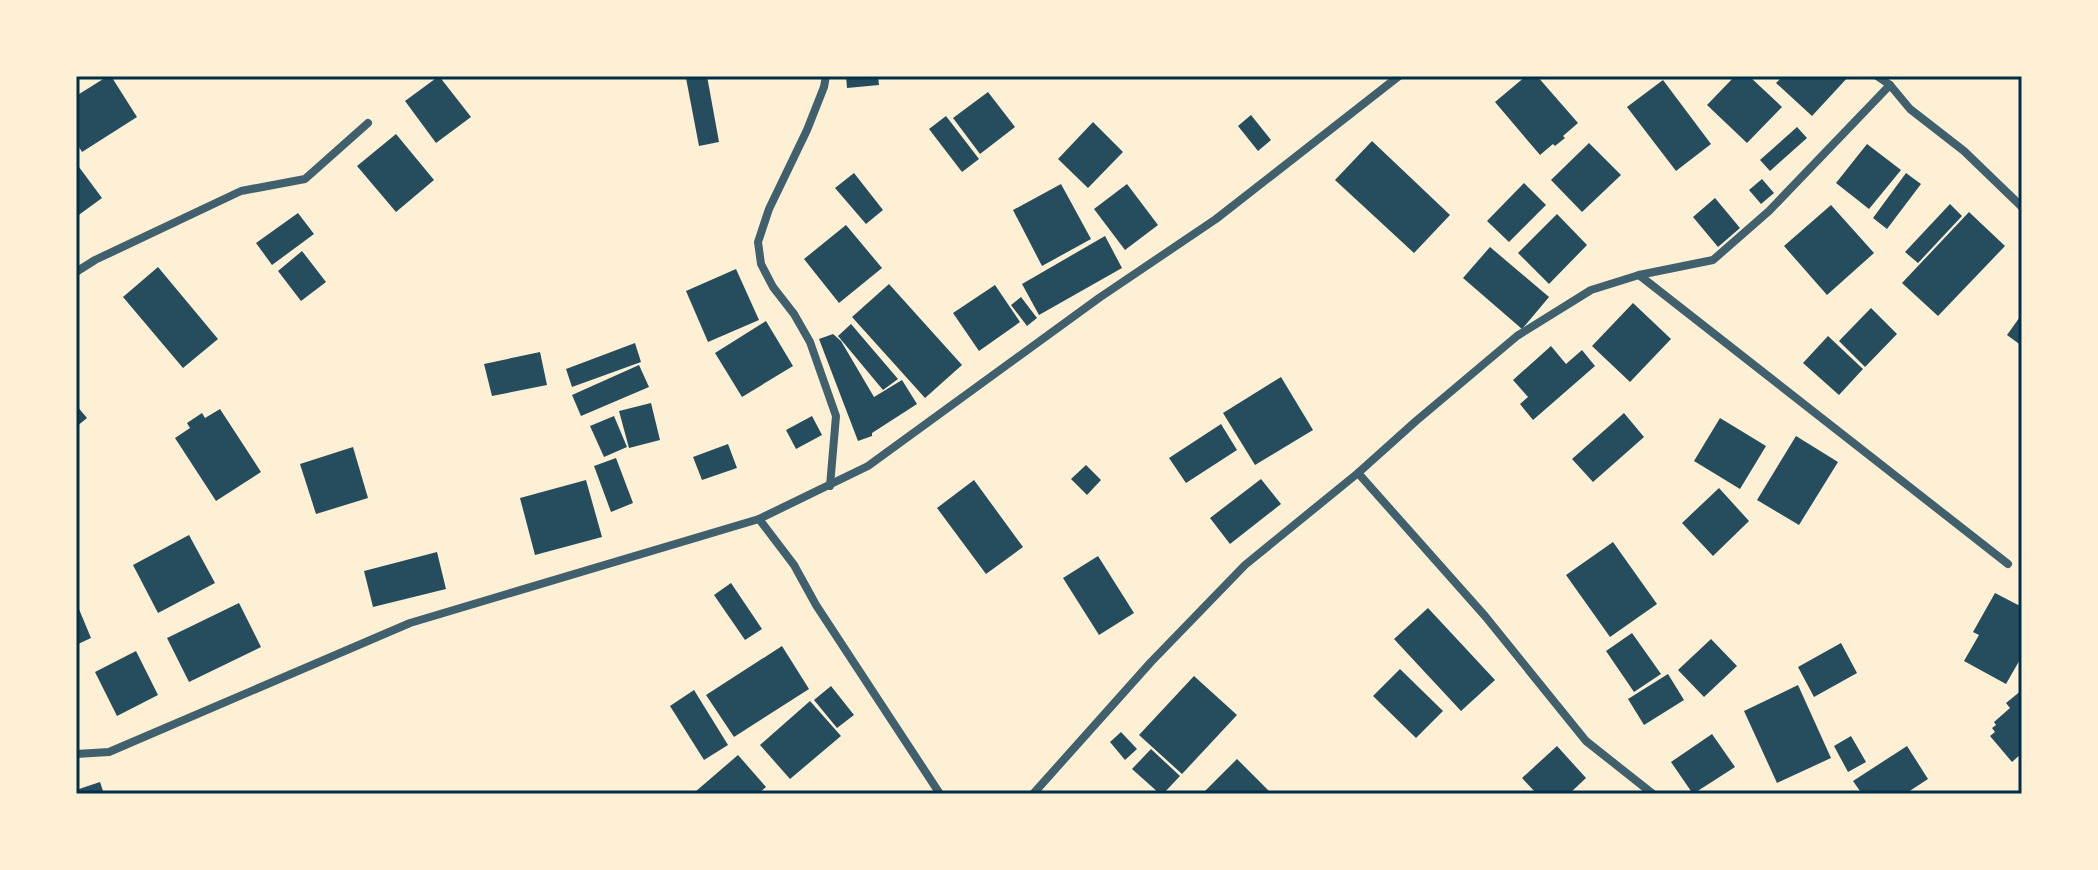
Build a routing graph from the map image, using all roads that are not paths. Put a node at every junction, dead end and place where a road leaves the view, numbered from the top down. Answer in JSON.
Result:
{"nodes":[{"id":1,"x":826,"y":76,"type":"edge"},
{"id":2,"x":1399,"y":76,"type":"edge"},
{"id":3,"x":1877,"y":76,"type":"edge"},
{"id":4,"x":1890,"y":85,"type":"junction"},
{"id":5,"x":368,"y":123,"type":"dead end"},
{"id":6,"x":2022,"y":207,"type":"edge"},
{"id":7,"x":76,"y":272,"type":"edge"},
{"id":8,"x":1639,"y":275,"type":"junction"},
{"id":9,"x":1358,"y":473,"type":"junction"},
{"id":10,"x":830,"y":486,"type":"junction"},
{"id":11,"x":759,"y":519,"type":"junction"},
{"id":12,"x":2008,"y":564,"type":"dead end"},
{"id":13,"x":76,"y":754,"type":"edge"},
{"id":14,"x":940,"y":794,"type":"edge"},
{"id":15,"x":1033,"y":794,"type":"edge"},
{"id":16,"x":1653,"y":794,"type":"edge"}],
"edges":[{"from":1,"to":10,"type":"street"},
{"from":2,"to":10,"type":"street"},
{"from":3,"to":4,"type":"street"},
{"from":4,"to":6,"type":"street"},
{"from":4,"to":8,"type":"street"},
{"from":5,"to":7,"type":"street"},
{"from":8,"to":9,"type":"street"},
{"from":8,"to":12,"type":"street"},
{"from":9,"to":15,"type":"street"},
{"from":9,"to":16,"type":"street"},
{"from":10,"to":11,"type":"street"},
{"from":11,"to":13,"type":"street"},
{"from":11,"to":14,"type":"street"}]}
